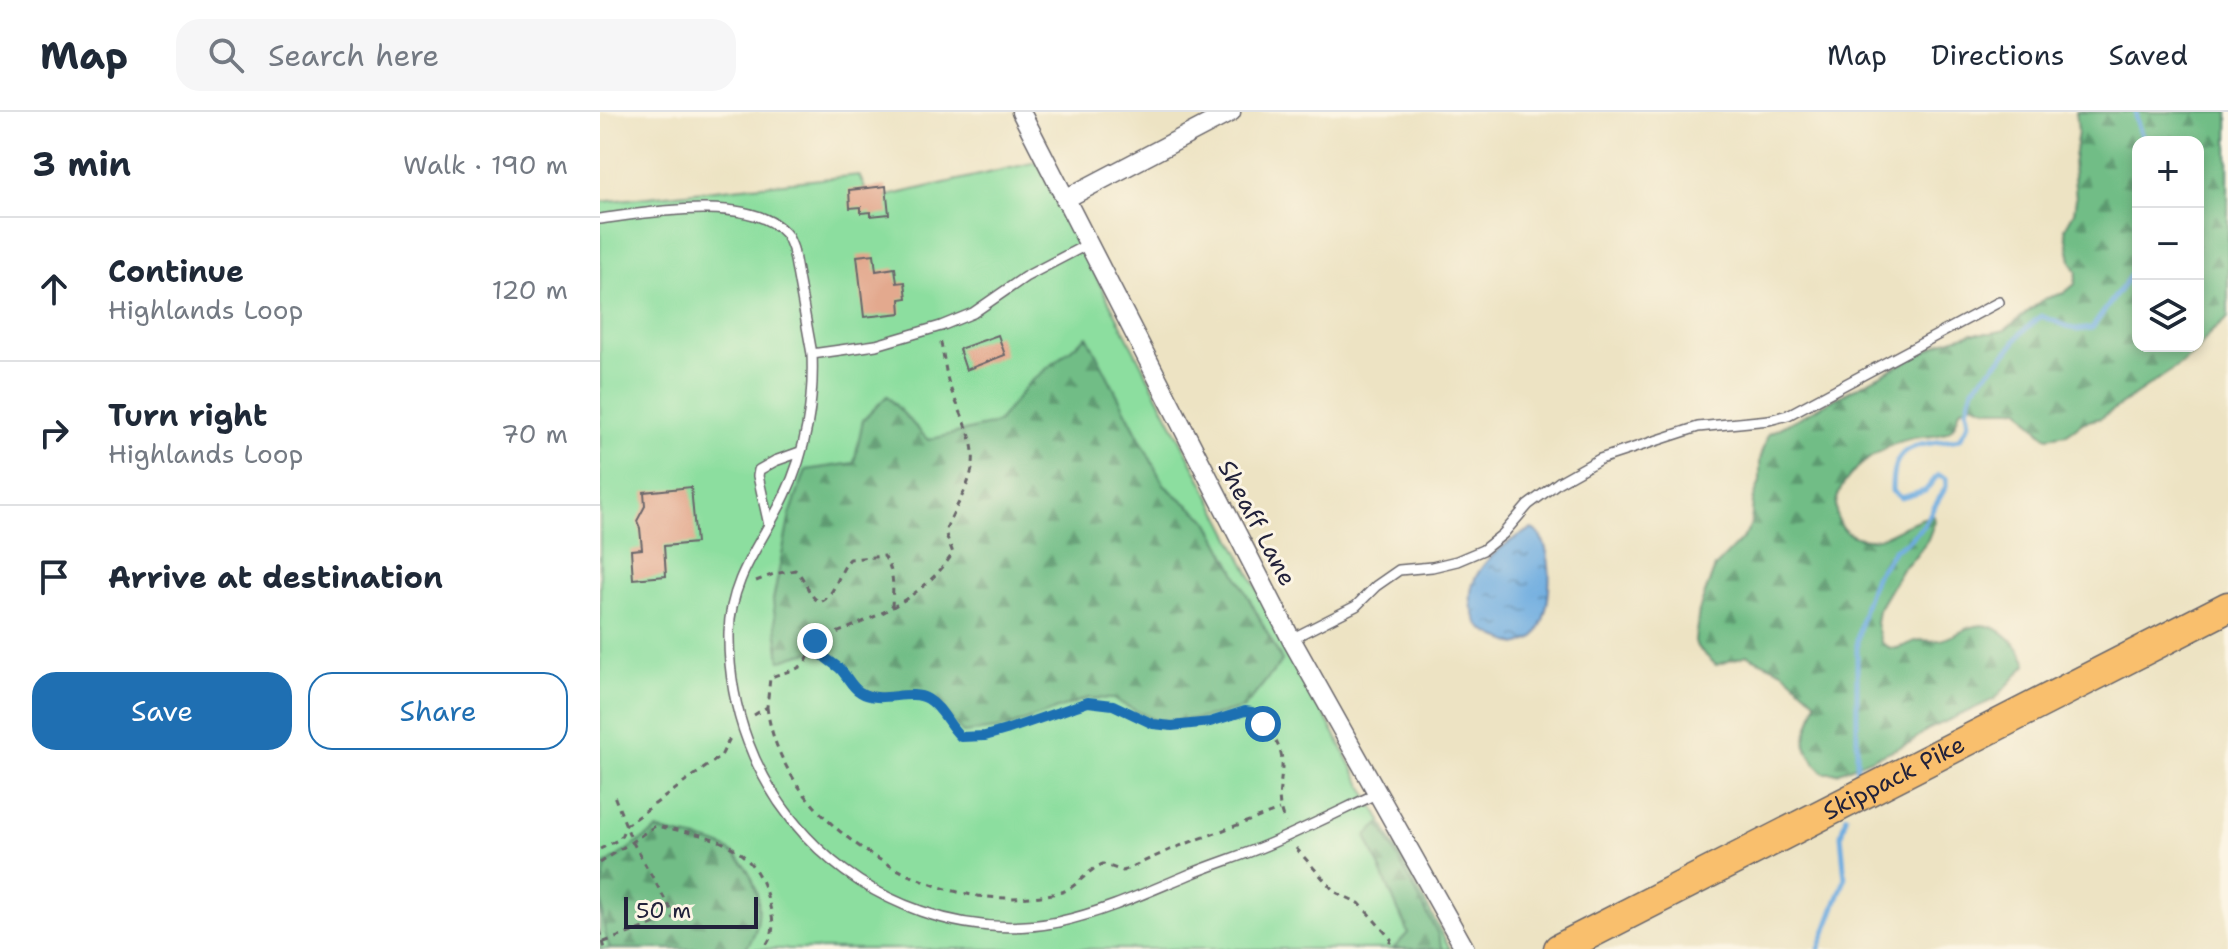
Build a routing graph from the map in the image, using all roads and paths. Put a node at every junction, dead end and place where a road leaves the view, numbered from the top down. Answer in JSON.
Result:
{"nodes":[{"id":1,"x":1021,"y":112,"type":"edge"},
{"id":2,"x":1231,"y":112,"type":"edge"},
{"id":3,"x":1065,"y":199,"type":"junction"},
{"id":4,"x":600,"y":219,"type":"edge"},
{"id":5,"x":1090,"y":243,"type":"junction"},
{"id":6,"x":1999,"y":302,"type":"dead end"},
{"id":7,"x":937,"y":328,"type":"junction"},
{"id":8,"x":812,"y":354,"type":"junction"},
{"id":9,"x":800,"y":452,"type":"junction"},
{"id":10,"x":769,"y":525,"type":"junction"},
{"id":11,"x":740,"y":580,"type":"junction"},
{"id":12,"x":892,"y":606,"type":"junction"},
{"id":13,"x":2228,"y":607,"type":"edge"},
{"id":14,"x":1291,"y":639,"type":"junction"},
{"id":15,"x":815,"y":641,"type":"junction"},
{"id":16,"x":767,"y":707,"type":"junction"},
{"id":17,"x":740,"y":719,"type":"junction"},
{"id":18,"x":613,"y":793,"type":"dead end"},
{"id":19,"x":1376,"y":794,"type":"junction"},
{"id":20,"x":1279,"y":810,"type":"junction"},
{"id":21,"x":626,"y":825,"type":"junction"},
{"id":22,"x":1289,"y":834,"type":"junction"},
{"id":23,"x":632,"y":841,"type":"junction"},
{"id":24,"x":600,"y":849,"type":"edge"},
{"id":25,"x":600,"y":863,"type":"edge"},
{"id":26,"x":600,"y":930,"type":"edge"},
{"id":27,"x":604,"y":942,"type":"junction"},
{"id":28,"x":605,"y":949,"type":"edge"},
{"id":29,"x":763,"y":949,"type":"edge"},
{"id":30,"x":1388,"y":949,"type":"edge"},
{"id":31,"x":1465,"y":949,"type":"edge"},
{"id":32,"x":1559,"y":949,"type":"edge"}],
"edges":[{"from":1,"to":3,"type":"street","name":"Sheaff Lane"},
{"from":2,"to":3,"type":"street"},
{"from":3,"to":5,"type":"street","name":"Sheaff Lane"},
{"from":4,"to":8,"type":"lane"},
{"from":5,"to":7,"type":"lane"},
{"from":5,"to":14,"type":"street","name":"Sheaff Lane"},
{"from":6,"to":14,"type":"lane"},
{"from":7,"to":8,"type":"lane"},
{"from":7,"to":12,"type":"path"},
{"from":8,"to":9,"type":"lane"},
{"from":9,"to":10,"type":"lane"},
{"from":9,"to":10,"type":"lane"},
{"from":10,"to":11,"type":"lane"},
{"from":11,"to":12,"type":"path"},
{"from":11,"to":17,"type":"lane"},
{"from":12,"to":15,"type":"path"},
{"from":13,"to":32,"type":"main road","name":"Skippack Pike"},
{"from":14,"to":19,"type":"street","name":"Sheaff Lane"},
{"from":15,"to":16,"type":"path"},
{"from":15,"to":20,"type":"path"},
{"from":16,"to":17,"type":"path"},
{"from":16,"to":20,"type":"path"},
{"from":17,"to":21,"type":"path"},
{"from":17,"to":22,"type":"lane"},
{"from":18,"to":21,"type":"path"},
{"from":19,"to":22,"type":"lane"},
{"from":19,"to":31,"type":"street","name":"Sheaff Lane"},
{"from":20,"to":22,"type":"path"},
{"from":21,"to":23,"type":"path"},
{"from":21,"to":24,"type":"path"},
{"from":22,"to":30,"type":"path"},
{"from":23,"to":25,"type":"path"},
{"from":23,"to":27,"type":"path"},
{"from":23,"to":29,"type":"path"},
{"from":26,"to":27,"type":"path"},
{"from":27,"to":28,"type":"path"}]}
